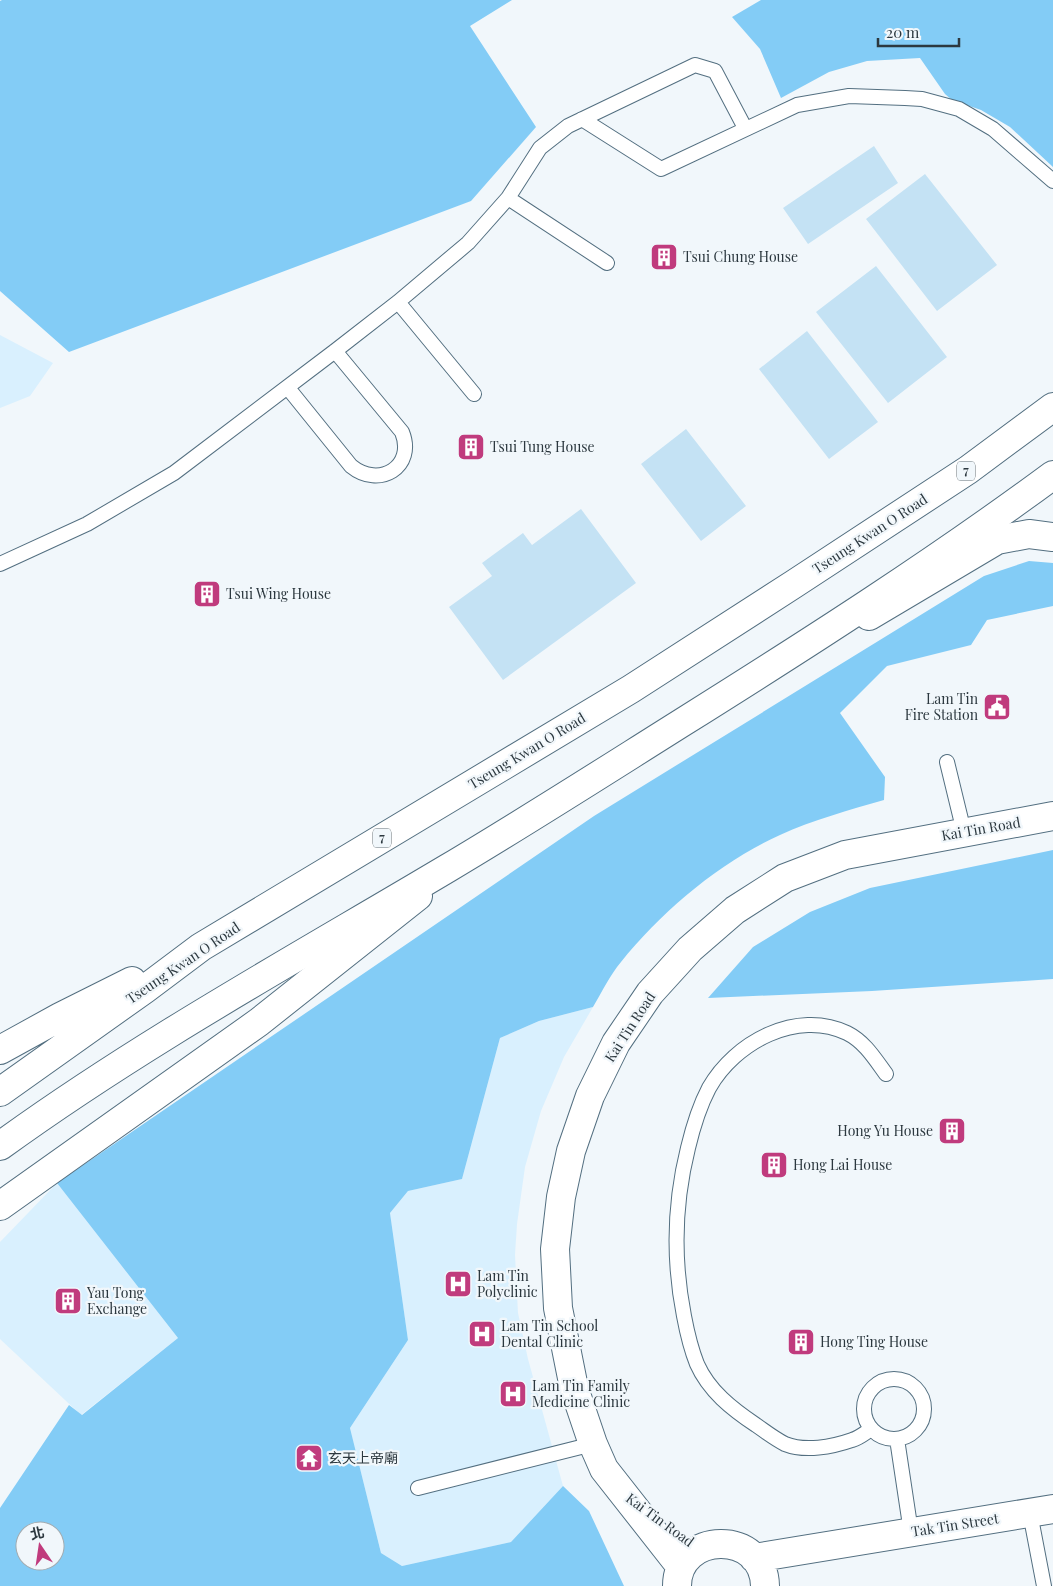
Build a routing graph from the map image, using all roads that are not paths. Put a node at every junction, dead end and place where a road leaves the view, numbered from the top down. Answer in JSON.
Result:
{"nodes":[{"id":1,"x":582,"y":120,"type":"junction"},
{"id":2,"x":745,"y":128,"type":"junction"},
{"id":3,"x":1053,"y":181,"type":"edge"},
{"id":4,"x":508,"y":198,"type":"junction"},
{"id":5,"x":607,"y":263,"type":"dead end"},
{"id":6,"x":398,"y":302,"type":"junction"},
{"id":7,"x":335,"y":351,"type":"junction"},
{"id":8,"x":288,"y":388,"type":"junction"},
{"id":9,"x":474,"y":394,"type":"dead end"},
{"id":10,"x":1053,"y":407,"type":"edge"},
{"id":11,"x":1053,"y":475,"type":"edge"},
{"id":12,"x":1053,"y":537,"type":"edge"},
{"id":13,"x":0,"y":564,"type":"edge"},
{"id":14,"x":733,"y":691,"type":"junction"},
{"id":15,"x":947,"y":762,"type":"dead end"},
{"id":16,"x":1053,"y":816,"type":"edge"},
{"id":17,"x":964,"y":832,"type":"junction"},
{"id":18,"x":465,"y":858,"type":"junction"},
{"id":19,"x":201,"y":947,"type":"junction"},
{"id":20,"x":4,"y":1047,"type":"edge"},
{"id":21,"x":886,"y":1074,"type":"dead end"},
{"id":22,"x":0,"y":1092,"type":"edge"},
{"id":23,"x":0,"y":1146,"type":"edge"},
{"id":24,"x":0,"y":1206,"type":"edge"},
{"id":25,"x":871,"y":1429,"type":"junction"},
{"id":26,"x":896,"y":1439,"type":"junction"},
{"id":27,"x":592,"y":1444,"type":"junction"},
{"id":28,"x":418,"y":1488,"type":"dead end"},
{"id":29,"x":1041,"y":1511,"type":"edge"},
{"id":30,"x":911,"y":1532,"type":"junction"},
{"id":31,"x":686,"y":1567,"type":"edge"},
{"id":32,"x":761,"y":1575,"type":"edge"},
{"id":33,"x":1044,"y":1586,"type":"edge"}],
"edges":[{"from":1,"to":2,"type":"lane"},
{"from":1,"to":2,"type":"lane"},
{"from":1,"to":4,"type":"lane"},
{"from":2,"to":3,"type":"lane"},
{"from":4,"to":5,"type":"lane"},
{"from":4,"to":6,"type":"lane"},
{"from":6,"to":7,"type":"lane"},
{"from":6,"to":9,"type":"lane"},
{"from":7,"to":8,"type":"lane"},
{"from":7,"to":8,"type":"lane"},
{"from":8,"to":13,"type":"lane"},
{"from":10,"to":19,"type":"main road","name":"Tseung Kwan O Road","number":"7"},
{"from":11,"to":14,"type":"main road"},
{"from":12,"to":14,"type":"main road"},
{"from":14,"to":18,"type":"main road"},
{"from":15,"to":17,"type":"lane"},
{"from":16,"to":17,"type":"main road","name":"Kai Tin Road"},
{"from":17,"to":27,"type":"main road","name":"Kai Tin Road"},
{"from":18,"to":23,"type":"main road"},
{"from":18,"to":24,"type":"main road"},
{"from":19,"to":20,"type":"main road"},
{"from":19,"to":22,"type":"main road","name":"Tseung Kwan O Road","number":"7"},
{"from":21,"to":25,"type":"lane"},
{"from":25,"to":26,"type":"lane"},
{"from":25,"to":26,"type":"lane"},
{"from":26,"to":30,"type":"lane"},
{"from":27,"to":28,"type":"lane"},
{"from":27,"to":31,"type":"main road","name":"Kai Tin Road"},
{"from":29,"to":30,"type":"main road","name":"Tak Tin Street"},
{"from":29,"to":33,"type":"lane"},
{"from":30,"to":32,"type":"main road","name":"Tak Tin Street"},
{"from":31,"to":32,"type":"main road","name":"Kai Tin Road"}]}
